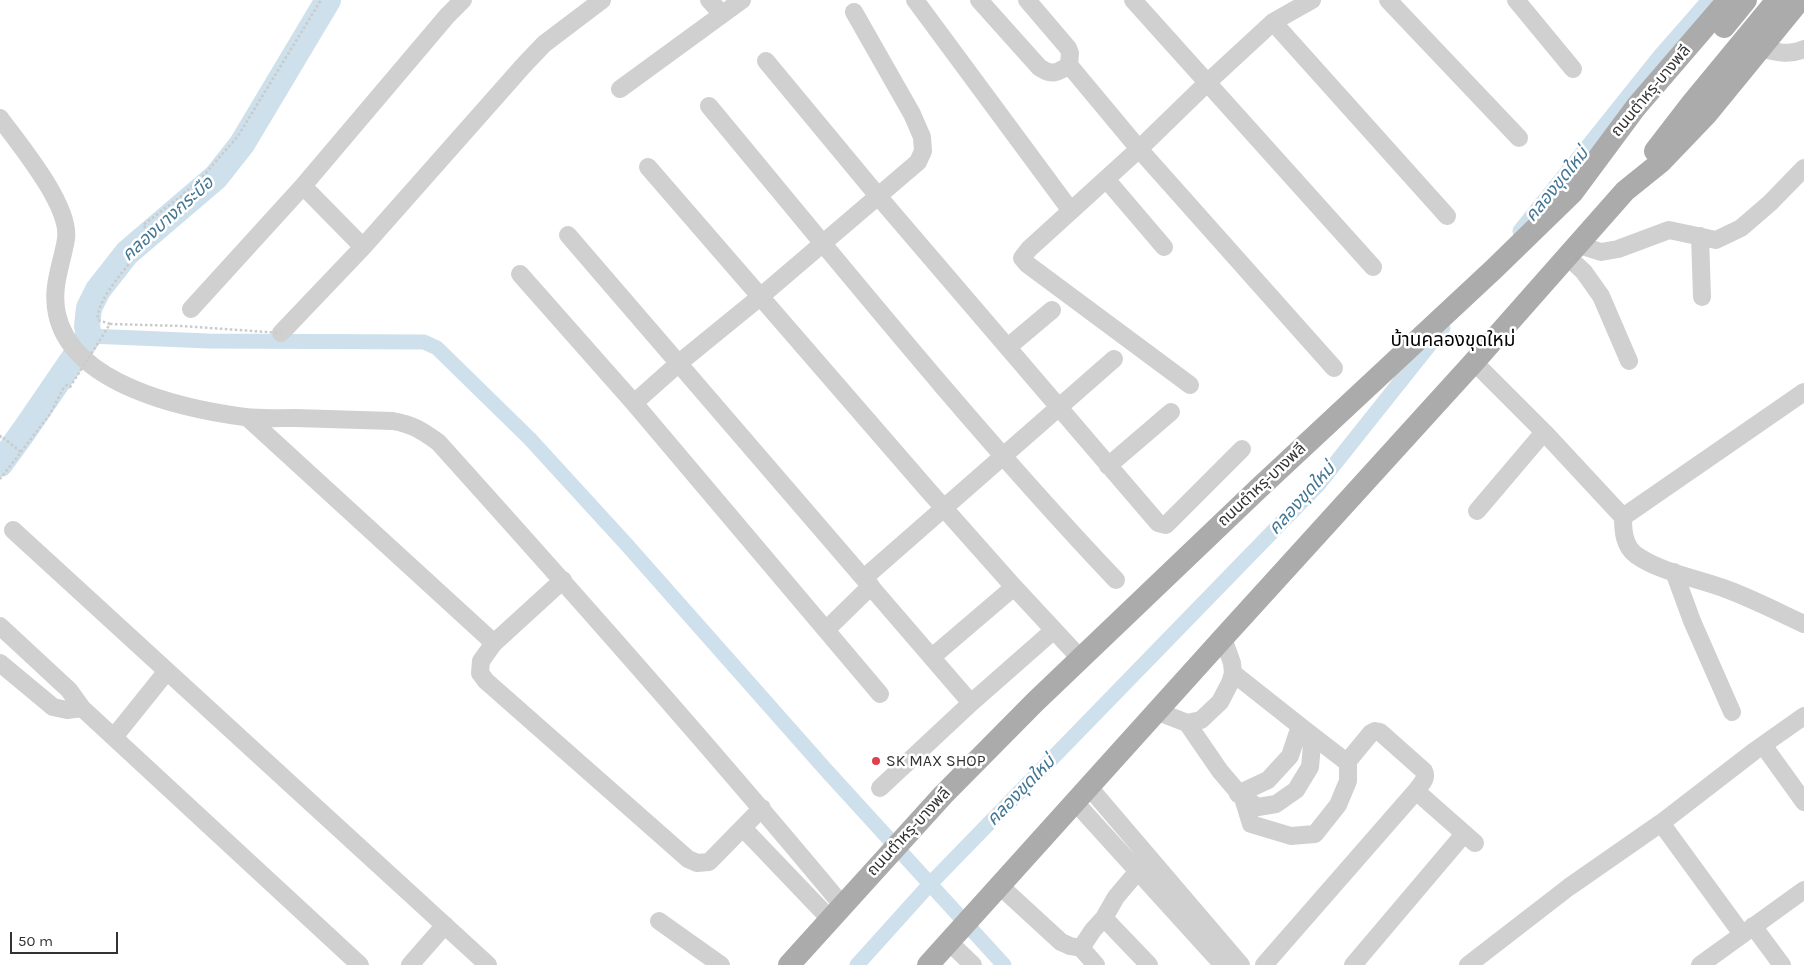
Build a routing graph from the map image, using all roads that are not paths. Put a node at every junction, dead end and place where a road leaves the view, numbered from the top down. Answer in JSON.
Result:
{"nodes":[{"id":1,"x":463,"y":0,"type":"edge"},
{"id":2,"x":602,"y":0,"type":"edge"},
{"id":3,"x":709,"y":0,"type":"edge"},
{"id":4,"x":742,"y":0,"type":"edge"},
{"id":5,"x":915,"y":0,"type":"edge"},
{"id":6,"x":980,"y":0,"type":"edge"},
{"id":7,"x":1027,"y":0,"type":"edge"},
{"id":8,"x":1133,"y":0,"type":"edge"},
{"id":9,"x":1311,"y":0,"type":"edge"},
{"id":10,"x":1388,"y":0,"type":"edge"},
{"id":11,"x":1516,"y":0,"type":"edge"},
{"id":12,"x":1728,"y":0,"type":"edge"},
{"id":13,"x":1746,"y":0,"type":"edge"},
{"id":14,"x":1777,"y":0,"type":"edge"},
{"id":15,"x":1800,"y":0,"type":"edge"},
{"id":16,"x":854,"y":12,"type":"dead end"},
{"id":17,"x":722,"y":14,"type":"junction"},
{"id":18,"x":1273,"y":22,"type":"junction"},
{"id":19,"x":1804,"y":49,"type":"edge"},
{"id":20,"x":1758,"y":52,"type":"junction"},
{"id":21,"x":766,"y":61,"type":"dead end"},
{"id":22,"x":1069,"y":65,"type":"junction"},
{"id":23,"x":1573,"y":70,"type":"dead end"},
{"id":24,"x":1208,"y":82,"type":"junction"},
{"id":25,"x":620,"y":88,"type":"dead end"},
{"id":26,"x":709,"y":106,"type":"dead end"},
{"id":27,"x":1699,"y":109,"type":"junction"},
{"id":28,"x":0,"y":118,"type":"edge"},
{"id":29,"x":1519,"y":138,"type":"dead end"},
{"id":30,"x":1139,"y":149,"type":"junction"},
{"id":31,"x":648,"y":167,"type":"dead end"},
{"id":32,"x":1804,"y":168,"type":"edge"},
{"id":33,"x":1106,"y":179,"type":"junction"},
{"id":34,"x":303,"y":186,"type":"junction"},
{"id":35,"x":1573,"y":192,"type":"junction"},
{"id":36,"x":878,"y":196,"type":"junction"},
{"id":37,"x":1071,"y":211,"type":"junction"},
{"id":38,"x":1447,"y":216,"type":"dead end"},
{"id":39,"x":568,"y":235,"type":"dead end"},
{"id":40,"x":1700,"y":236,"type":"junction"},
{"id":41,"x":823,"y":243,"type":"junction"},
{"id":42,"x":363,"y":247,"type":"junction"},
{"id":43,"x":1164,"y":247,"type":"dead end"},
{"id":44,"x":1573,"y":251,"type":"junction"},
{"id":45,"x":1373,"y":268,"type":"dead end"},
{"id":46,"x":520,"y":274,"type":"dead end"},
{"id":47,"x":760,"y":297,"type":"junction"},
{"id":48,"x":1702,"y":297,"type":"dead end"},
{"id":49,"x":191,"y":309,"type":"dead end"},
{"id":50,"x":1052,"y":310,"type":"dead end"},
{"id":51,"x":281,"y":334,"type":"road end"},
{"id":52,"x":1008,"y":347,"type":"junction"},
{"id":53,"x":1114,"y":359,"type":"dead end"},
{"id":54,"x":1629,"y":361,"type":"dead end"},
{"id":55,"x":1474,"y":362,"type":"junction"},
{"id":56,"x":679,"y":363,"type":"junction"},
{"id":57,"x":1334,"y":368,"type":"dead end"},
{"id":58,"x":1190,"y":385,"type":"dead end"},
{"id":59,"x":1804,"y":392,"type":"edge"},
{"id":60,"x":634,"y":403,"type":"junction"},
{"id":61,"x":1059,"y":407,"type":"junction"},
{"id":62,"x":1171,"y":412,"type":"dead end"},
{"id":63,"x":247,"y":417,"type":"junction"},
{"id":64,"x":1544,"y":432,"type":"junction"},
{"id":65,"x":1242,"y":448,"type":"dead end"},
{"id":66,"x":1004,"y":456,"type":"junction"},
{"id":67,"x":1108,"y":466,"type":"junction"},
{"id":68,"x":945,"y":508,"type":"junction"},
{"id":69,"x":1477,"y":510,"type":"dead end"},
{"id":70,"x":1623,"y":517,"type":"junction"},
{"id":71,"x":13,"y":530,"type":"dead end"},
{"id":72,"x":1674,"y":572,"type":"junction"},
{"id":73,"x":563,"y":580,"type":"junction"},
{"id":74,"x":1116,"y":580,"type":"dead end"},
{"id":75,"x":868,"y":582,"type":"junction"},
{"id":76,"x":1014,"y":587,"type":"junction"},
{"id":77,"x":1804,"y":624,"type":"edge"},
{"id":78,"x":0,"y":626,"type":"edge"},
{"id":79,"x":826,"y":630,"type":"junction"},
{"id":80,"x":1054,"y":630,"type":"junction"},
{"id":81,"x":1223,"y":638,"type":"junction"},
{"id":82,"x":494,"y":643,"type":"junction"},
{"id":83,"x":932,"y":657,"type":"junction"},
{"id":84,"x":1080,"y":658,"type":"junction"},
{"id":85,"x":0,"y":663,"type":"edge"},
{"id":86,"x":167,"y":671,"type":"junction"},
{"id":87,"x":1233,"y":673,"type":"junction"},
{"id":88,"x":880,"y":694,"type":"dead end"},
{"id":89,"x":972,"y":703,"type":"junction"},
{"id":90,"x":82,"y":708,"type":"junction"},
{"id":91,"x":1156,"y":711,"type":"junction"},
{"id":92,"x":1732,"y":712,"type":"dead end"},
{"id":93,"x":1804,"y":716,"type":"edge"},
{"id":94,"x":1188,"y":722,"type":"junction"},
{"id":95,"x":1300,"y":726,"type":"junction"},
{"id":96,"x":114,"y":737,"type":"junction"},
{"id":97,"x":1763,"y":745,"type":"junction"},
{"id":98,"x":1348,"y":761,"type":"junction"},
{"id":99,"x":880,"y":788,"type":"dead end"},
{"id":100,"x":1416,"y":791,"type":"junction"},
{"id":101,"x":1082,"y":795,"type":"junction"},
{"id":102,"x":1241,"y":796,"type":"junction"},
{"id":103,"x":1804,"y":802,"type":"edge"},
{"id":104,"x":762,"y":808,"type":"junction"},
{"id":105,"x":1661,"y":823,"type":"junction"},
{"id":106,"x":742,"y":828,"type":"junction"},
{"id":107,"x":1138,"y":871,"type":"junction"},
{"id":108,"x":1804,"y":890,"type":"edge"},
{"id":109,"x":993,"y":893,"type":"junction"},
{"id":110,"x":836,"y":912,"type":"junction"},
{"id":111,"x":1104,"y":918,"type":"junction"},
{"id":112,"x":659,"y":921,"type":"dead end"},
{"id":113,"x":445,"y":925,"type":"junction"},
{"id":114,"x":1748,"y":930,"type":"junction"},
{"id":115,"x":950,"y":941,"type":"junction"},
{"id":116,"x":1081,"y":948,"type":"junction"},
{"id":117,"x":1217,"y":963,"type":"edge"},
{"id":118,"x":1271,"y":963,"type":"edge"},
{"id":119,"x":1703,"y":964,"type":"edge"},
{"id":120,"x":360,"y":965,"type":"edge"},
{"id":121,"x":410,"y":965,"type":"edge"},
{"id":122,"x":488,"y":965,"type":"edge"},
{"id":123,"x":721,"y":965,"type":"edge"},
{"id":124,"x":789,"y":965,"type":"edge"},
{"id":125,"x":928,"y":965,"type":"edge"},
{"id":126,"x":973,"y":965,"type":"edge"},
{"id":127,"x":1096,"y":965,"type":"edge"},
{"id":128,"x":1150,"y":965,"type":"edge"},
{"id":129,"x":1242,"y":965,"type":"edge"},
{"id":130,"x":1353,"y":965,"type":"edge"},
{"id":131,"x":1468,"y":965,"type":"edge"},
{"id":132,"x":1782,"y":965,"type":"edge"}],
"edges":[{"from":1,"to":34,"type":"street"},
{"from":2,"to":42,"type":"street"},
{"from":3,"to":17,"type":"street"},
{"from":4,"to":17,"type":"street"},
{"from":5,"to":37,"type":"street"},
{"from":6,"to":22,"type":"street"},
{"from":7,"to":22,"type":"street"},
{"from":8,"to":24,"type":"street"},
{"from":9,"to":18,"type":"street"},
{"from":10,"to":29,"type":"street"},
{"from":11,"to":23,"type":"street"},
{"from":12,"to":35,"type":"main road","name":"ถนนตำหรุ-บางพลี"},
{"from":13,"to":35,"type":"main road"},
{"from":14,"to":27,"type":"main road"},
{"from":15,"to":20,"type":"main road"},
{"from":16,"to":36,"type":"street"},
{"from":17,"to":25,"type":"street"},
{"from":18,"to":24,"type":"street"},
{"from":18,"to":38,"type":"street"},
{"from":19,"to":20,"type":"street"},
{"from":20,"to":27,"type":"main road"},
{"from":21,"to":36,"type":"street"},
{"from":22,"to":30,"type":"street"},
{"from":24,"to":30,"type":"street"},
{"from":24,"to":45,"type":"street"},
{"from":26,"to":41,"type":"street"},
{"from":27,"to":44,"type":"main road"},
{"from":28,"to":63,"type":"street"},
{"from":30,"to":33,"type":"street"},
{"from":30,"to":57,"type":"street"},
{"from":31,"to":47,"type":"street"},
{"from":32,"to":40,"type":"street"},
{"from":33,"to":37,"type":"street"},
{"from":33,"to":43,"type":"street"},
{"from":34,"to":42,"type":"street"},
{"from":34,"to":49,"type":"street"},
{"from":35,"to":84,"type":"main road","name":"ถนนตำหรุ-บางพลี"},
{"from":36,"to":41,"type":"street"},
{"from":36,"to":52,"type":"street"},
{"from":37,"to":58,"type":"street"},
{"from":39,"to":56,"type":"street"},
{"from":40,"to":44,"type":"street"},
{"from":40,"to":48,"type":"street"},
{"from":41,"to":47,"type":"street"},
{"from":41,"to":66,"type":"street"},
{"from":42,"to":51,"type":"street"},
{"from":44,"to":54,"type":"street"},
{"from":44,"to":55,"type":"main road"},
{"from":46,"to":60,"type":"street"},
{"from":47,"to":56,"type":"street"},
{"from":47,"to":68,"type":"street"},
{"from":50,"to":52,"type":"street"},
{"from":52,"to":61,"type":"street"},
{"from":53,"to":61,"type":"street"},
{"from":55,"to":64,"type":"street"},
{"from":55,"to":81,"type":"main road"},
{"from":56,"to":60,"type":"street"},
{"from":56,"to":75,"type":"street"},
{"from":59,"to":70,"type":"street"},
{"from":60,"to":79,"type":"street"},
{"from":61,"to":66,"type":"street"},
{"from":61,"to":67,"type":"street"},
{"from":62,"to":67,"type":"street"},
{"from":63,"to":73,"type":"street"},
{"from":63,"to":82,"type":"street"},
{"from":64,"to":69,"type":"street"},
{"from":64,"to":70,"type":"street"},
{"from":65,"to":67,"type":"street"},
{"from":66,"to":68,"type":"street"},
{"from":66,"to":74,"type":"street"},
{"from":68,"to":75,"type":"street"},
{"from":68,"to":76,"type":"street"},
{"from":70,"to":72,"type":"street"},
{"from":71,"to":86,"type":"street"},
{"from":72,"to":77,"type":"street"},
{"from":72,"to":92,"type":"street"},
{"from":73,"to":82,"type":"street"},
{"from":73,"to":104,"type":"street"},
{"from":75,"to":79,"type":"street"},
{"from":75,"to":83,"type":"street"},
{"from":76,"to":80,"type":"street"},
{"from":76,"to":83,"type":"street"},
{"from":78,"to":90,"type":"street"},
{"from":79,"to":88,"type":"street"},
{"from":80,"to":84,"type":"street"},
{"from":80,"to":89,"type":"street"},
{"from":81,"to":87,"type":"street"},
{"from":81,"to":91,"type":"main road"},
{"from":82,"to":106,"type":"street"},
{"from":83,"to":89,"type":"street"},
{"from":84,"to":110,"type":"main road","name":"ถนนตำหรุ-บางพลี"},
{"from":85,"to":90,"type":"street"},
{"from":86,"to":96,"type":"street"},
{"from":86,"to":113,"type":"street"},
{"from":87,"to":94,"type":"street"},
{"from":87,"to":95,"type":"street"},
{"from":89,"to":99,"type":"street"},
{"from":90,"to":96,"type":"street"},
{"from":91,"to":94,"type":"street"},
{"from":91,"to":101,"type":"main road"},
{"from":93,"to":97,"type":"street"},
{"from":94,"to":102,"type":"street"},
{"from":95,"to":98,"type":"street"},
{"from":95,"to":102,"type":"street"},
{"from":95,"to":102,"type":"street"},
{"from":96,"to":120,"type":"street"},
{"from":97,"to":103,"type":"street"},
{"from":97,"to":105,"type":"street"},
{"from":98,"to":100,"type":"street"},
{"from":98,"to":102,"type":"street"},
{"from":100,"to":118,"type":"street"},
{"from":100,"to":130,"type":"street"},
{"from":101,"to":107,"type":"street"},
{"from":101,"to":109,"type":"main road"},
{"from":101,"to":129,"type":"street"},
{"from":104,"to":106,"type":"street"},
{"from":104,"to":110,"type":"street"},
{"from":105,"to":114,"type":"street"},
{"from":105,"to":131,"type":"street"},
{"from":106,"to":110,"type":"street"},
{"from":107,"to":111,"type":"street"},
{"from":107,"to":117,"type":"street"},
{"from":108,"to":114,"type":"street"},
{"from":109,"to":115,"type":"main road"},
{"from":109,"to":116,"type":"street"},
{"from":110,"to":124,"type":"main road","name":"ถนนตำหรุ-บางพลี"},
{"from":111,"to":116,"type":"street"},
{"from":111,"to":128,"type":"street"},
{"from":112,"to":123,"type":"street"},
{"from":113,"to":121,"type":"street"},
{"from":113,"to":122,"type":"street"},
{"from":114,"to":119,"type":"street"},
{"from":114,"to":132,"type":"street"},
{"from":115,"to":125,"type":"main road"},
{"from":115,"to":126,"type":"street"},
{"from":116,"to":127,"type":"street"}]}
